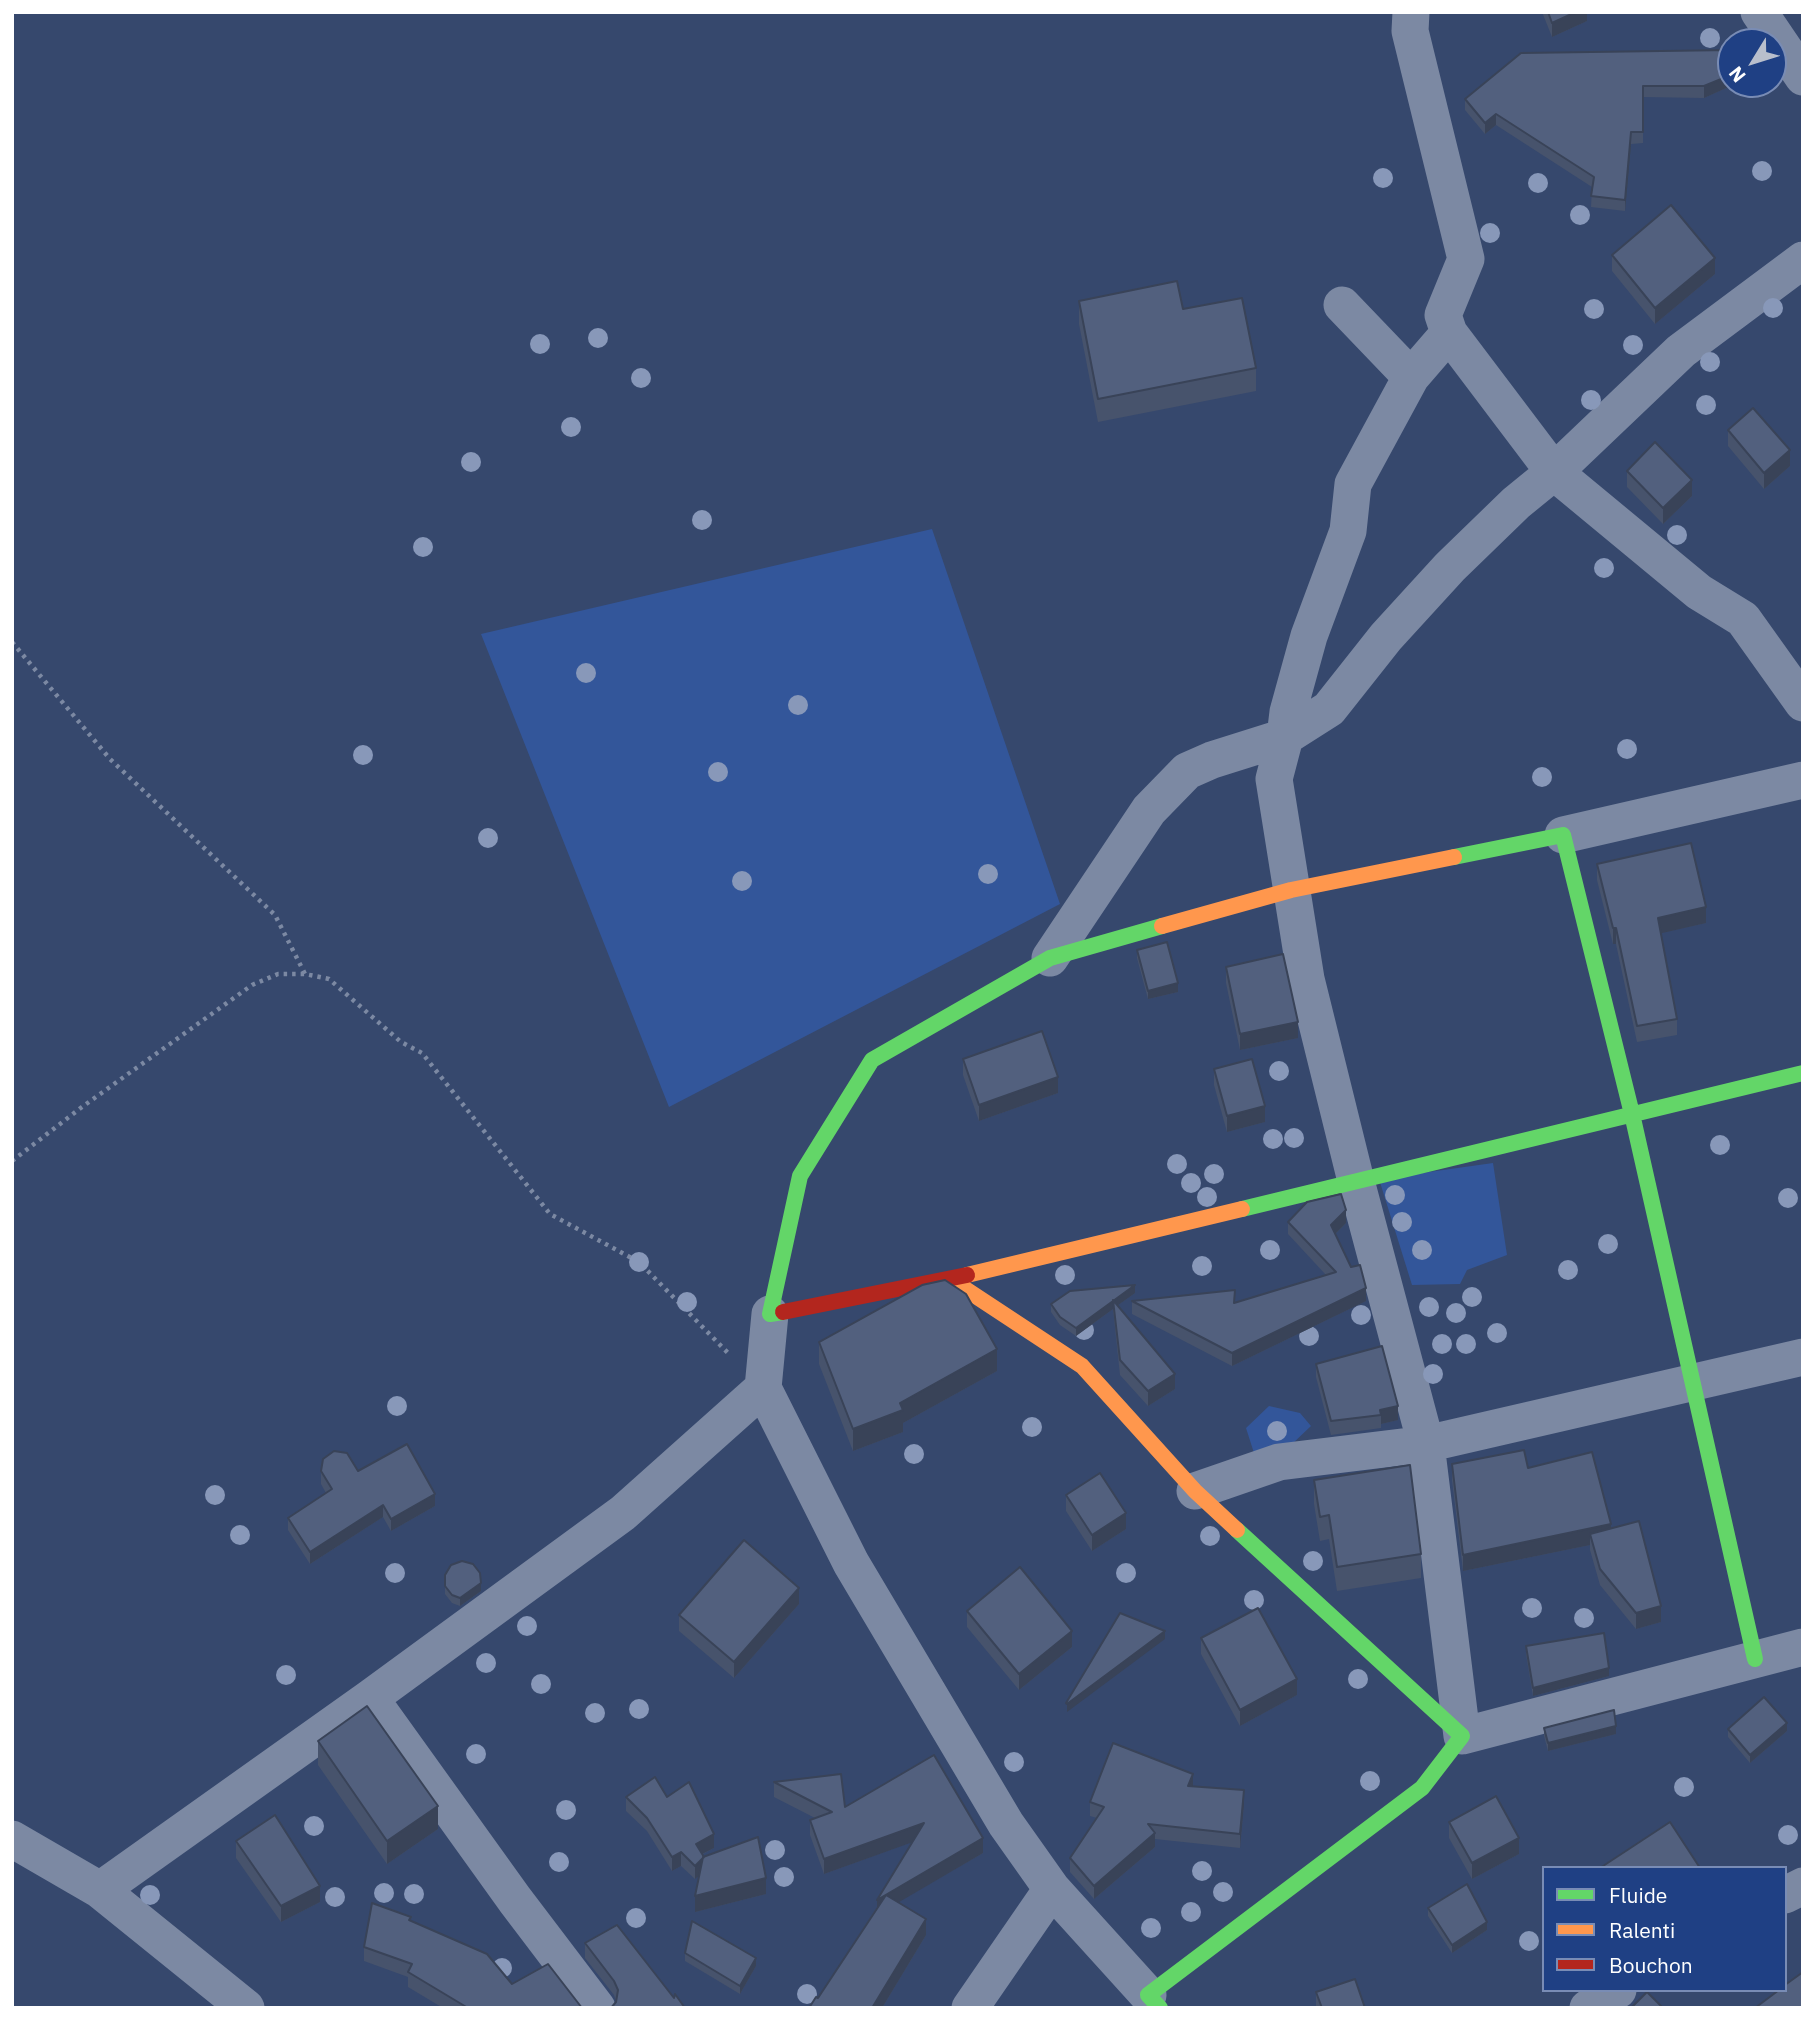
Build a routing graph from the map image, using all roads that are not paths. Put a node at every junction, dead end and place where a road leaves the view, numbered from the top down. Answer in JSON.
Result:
{"nodes":[{"id":1,"x":1411,"y":12,"type":"edge"},
{"id":2,"x":1759,"y":12,"type":"edge"},
{"id":3,"x":1803,"y":77,"type":"edge"},
{"id":4,"x":1803,"y":260,"type":"edge"},
{"id":5,"x":1342,"y":305,"type":"dead end"},
{"id":6,"x":1449,"y":332,"type":"junction"},
{"id":7,"x":1411,"y":377,"type":"junction"},
{"id":8,"x":1554,"y":472,"type":"junction"},
{"id":9,"x":1803,"y":703,"type":"edge"},
{"id":10,"x":1285,"y":737,"type":"junction"},
{"id":11,"x":1803,"y":780,"type":"edge"},
{"id":12,"x":1563,"y":835,"type":"junction"},
{"id":13,"x":1291,"y":890,"type":"junction"},
{"id":14,"x":1050,"y":958,"type":"junction"},
{"id":15,"x":1803,"y":1073,"type":"edge"},
{"id":16,"x":1632,"y":1114,"type":"junction"},
{"id":17,"x":1356,"y":1181,"type":"junction"},
{"id":18,"x":950,"y":1279,"type":"junction"},
{"id":19,"x":770,"y":1314,"type":"junction"},
{"id":20,"x":1803,"y":1357,"type":"edge"},
{"id":21,"x":1693,"y":1383,"type":"junction"},
{"id":22,"x":763,"y":1388,"type":"junction"},
{"id":23,"x":1426,"y":1444,"type":"junction"},
{"id":24,"x":1195,"y":1491,"type":"junction"},
{"id":25,"x":1803,"y":1647,"type":"edge"},
{"id":26,"x":1755,"y":1659,"type":"junction"},
{"id":27,"x":370,"y":1698,"type":"junction"},
{"id":28,"x":1462,"y":1736,"type":"junction"},
{"id":29,"x":12,"y":1839,"type":"edge"},
{"id":30,"x":1803,"y":1885,"type":"edge"},
{"id":31,"x":1052,"y":1889,"type":"junction"},
{"id":32,"x":100,"y":1890,"type":"junction"},
{"id":33,"x":1787,"y":1894,"type":"edge"},
{"id":34,"x":1615,"y":1992,"type":"edge"},
{"id":35,"x":1154,"y":2002,"type":"edge"},
{"id":36,"x":246,"y":2008,"type":"edge"},
{"id":37,"x":597,"y":2008,"type":"edge"},
{"id":38,"x":970,"y":2008,"type":"edge"},
{"id":39,"x":1588,"y":2008,"type":"edge"}],
"edges":[{"from":1,"to":6,"type":"street"},
{"from":2,"to":3,"type":"street"},
{"from":4,"to":8,"type":"street"},
{"from":5,"to":7,"type":"street"},
{"from":6,"to":7,"type":"street"},
{"from":6,"to":8,"type":"street"},
{"from":7,"to":10,"type":"street"},
{"from":8,"to":9,"type":"street"},
{"from":8,"to":10,"type":"street"},
{"from":10,"to":13,"type":"street"},
{"from":10,"to":14,"type":"street"},
{"from":11,"to":12,"type":"street"},
{"from":12,"to":13,"type":"street"},
{"from":12,"to":16,"type":"street"},
{"from":13,"to":14,"type":"street"},
{"from":13,"to":17,"type":"street"},
{"from":14,"to":19,"type":"street"},
{"from":15,"to":16,"type":"street"},
{"from":16,"to":17,"type":"street"},
{"from":16,"to":21,"type":"street"},
{"from":17,"to":18,"type":"street"},
{"from":17,"to":23,"type":"street"},
{"from":18,"to":19,"type":"street"},
{"from":18,"to":24,"type":"street"},
{"from":19,"to":22,"type":"street"},
{"from":20,"to":21,"type":"street"},
{"from":21,"to":23,"type":"street"},
{"from":21,"to":26,"type":"street"},
{"from":22,"to":27,"type":"street"},
{"from":22,"to":31,"type":"street"},
{"from":23,"to":24,"type":"street"},
{"from":23,"to":28,"type":"street"},
{"from":24,"to":28,"type":"street"},
{"from":25,"to":26,"type":"street"},
{"from":26,"to":28,"type":"street"},
{"from":27,"to":32,"type":"street"},
{"from":27,"to":37,"type":"street"},
{"from":28,"to":35,"type":"street"},
{"from":29,"to":32,"type":"street"},
{"from":30,"to":33,"type":"street"},
{"from":31,"to":35,"type":"street"},
{"from":31,"to":38,"type":"street"},
{"from":32,"to":36,"type":"street"},
{"from":34,"to":39,"type":"street"}]}
